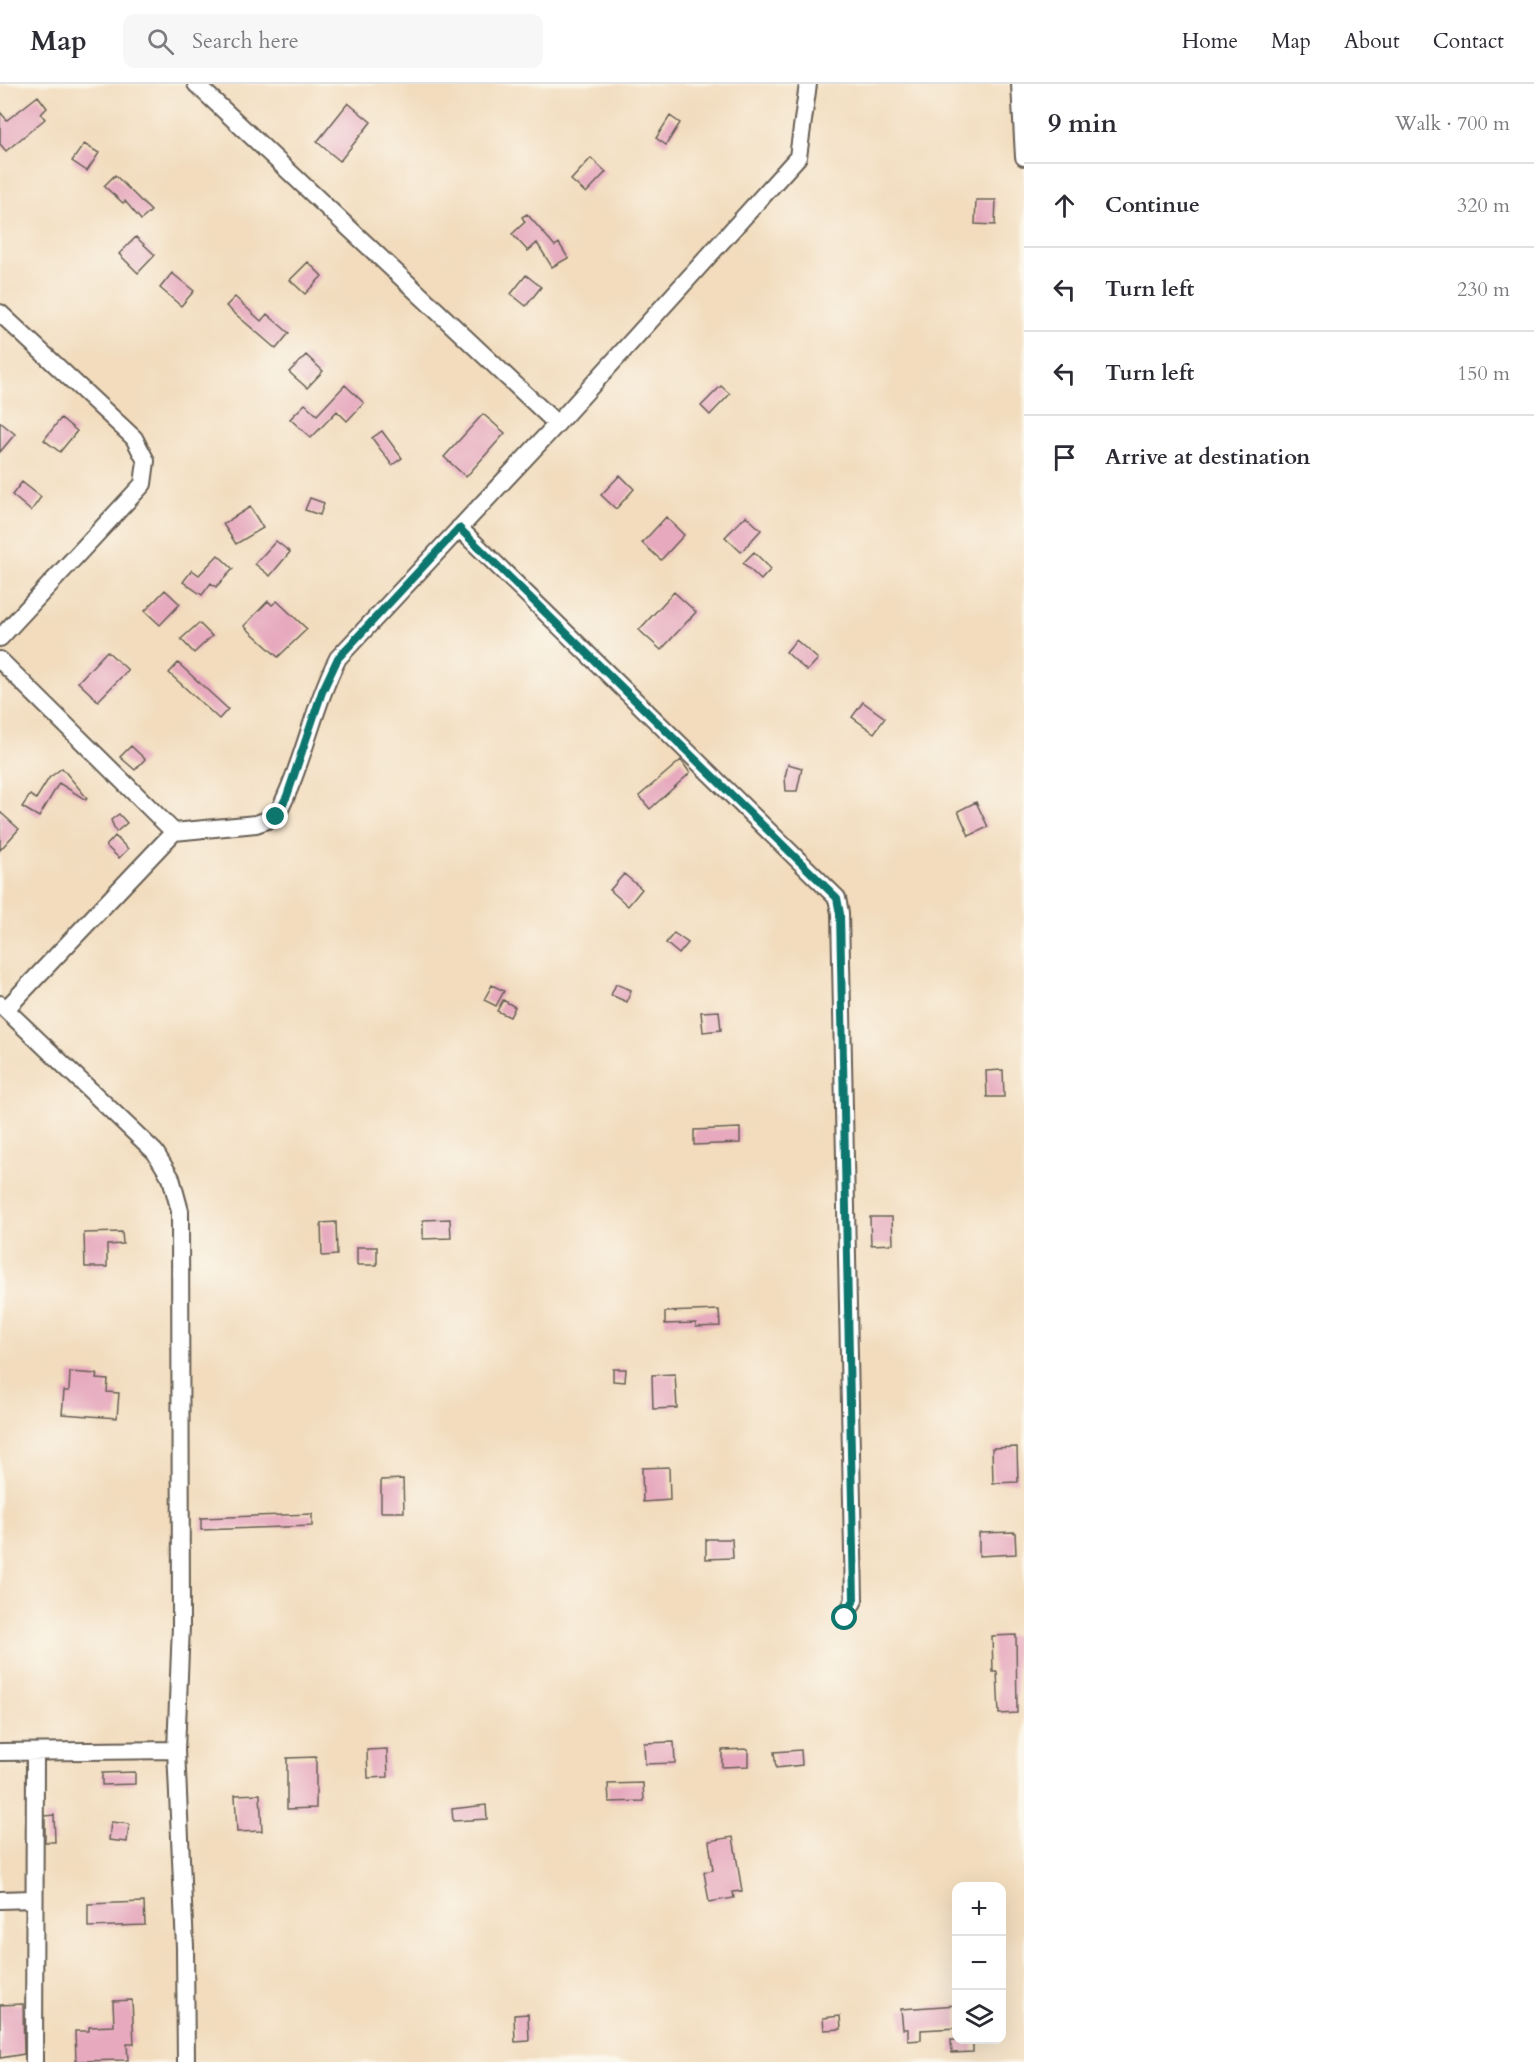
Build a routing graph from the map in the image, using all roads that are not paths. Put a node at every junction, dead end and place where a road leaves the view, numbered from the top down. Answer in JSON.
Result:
{"nodes":[{"id":1,"x":196,"y":84,"type":"edge"},
{"id":2,"x":808,"y":84,"type":"edge"},
{"id":3,"x":1020,"y":84,"type":"edge"},
{"id":4,"x":1024,"y":157,"type":"edge"},
{"id":5,"x":0,"y":313,"type":"edge"},
{"id":6,"x":557,"y":424,"type":"junction"},
{"id":7,"x":459,"y":528,"type":"junction"},
{"id":8,"x":0,"y":638,"type":"edge"},
{"id":9,"x":0,"y":660,"type":"edge"},
{"id":10,"x":174,"y":832,"type":"junction"},
{"id":11,"x":3,"y":1006,"type":"edge"},
{"id":12,"x":845,"y":1618,"type":"dead end"},
{"id":13,"x":176,"y":1750,"type":"junction"},
{"id":14,"x":0,"y":1752,"type":"edge"},
{"id":15,"x":35,"y":1752,"type":"junction"},
{"id":16,"x":33,"y":1899,"type":"junction"},
{"id":17,"x":0,"y":1900,"type":"edge"},
{"id":18,"x":34,"y":2062,"type":"edge"},
{"id":19,"x":186,"y":2062,"type":"edge"}],
"edges":[{"from":1,"to":6,"type":"street"},
{"from":2,"to":6,"type":"street"},
{"from":3,"to":4,"type":"street"},
{"from":5,"to":8,"type":"street"},
{"from":6,"to":7,"type":"street"},
{"from":7,"to":10,"type":"street"},
{"from":7,"to":12,"type":"street"},
{"from":9,"to":10,"type":"street"},
{"from":10,"to":11,"type":"street"},
{"from":11,"to":13,"type":"street"},
{"from":13,"to":15,"type":"street"},
{"from":13,"to":19,"type":"street"},
{"from":14,"to":15,"type":"street"},
{"from":15,"to":16,"type":"street"},
{"from":16,"to":17,"type":"street"},
{"from":16,"to":18,"type":"street"}]}
